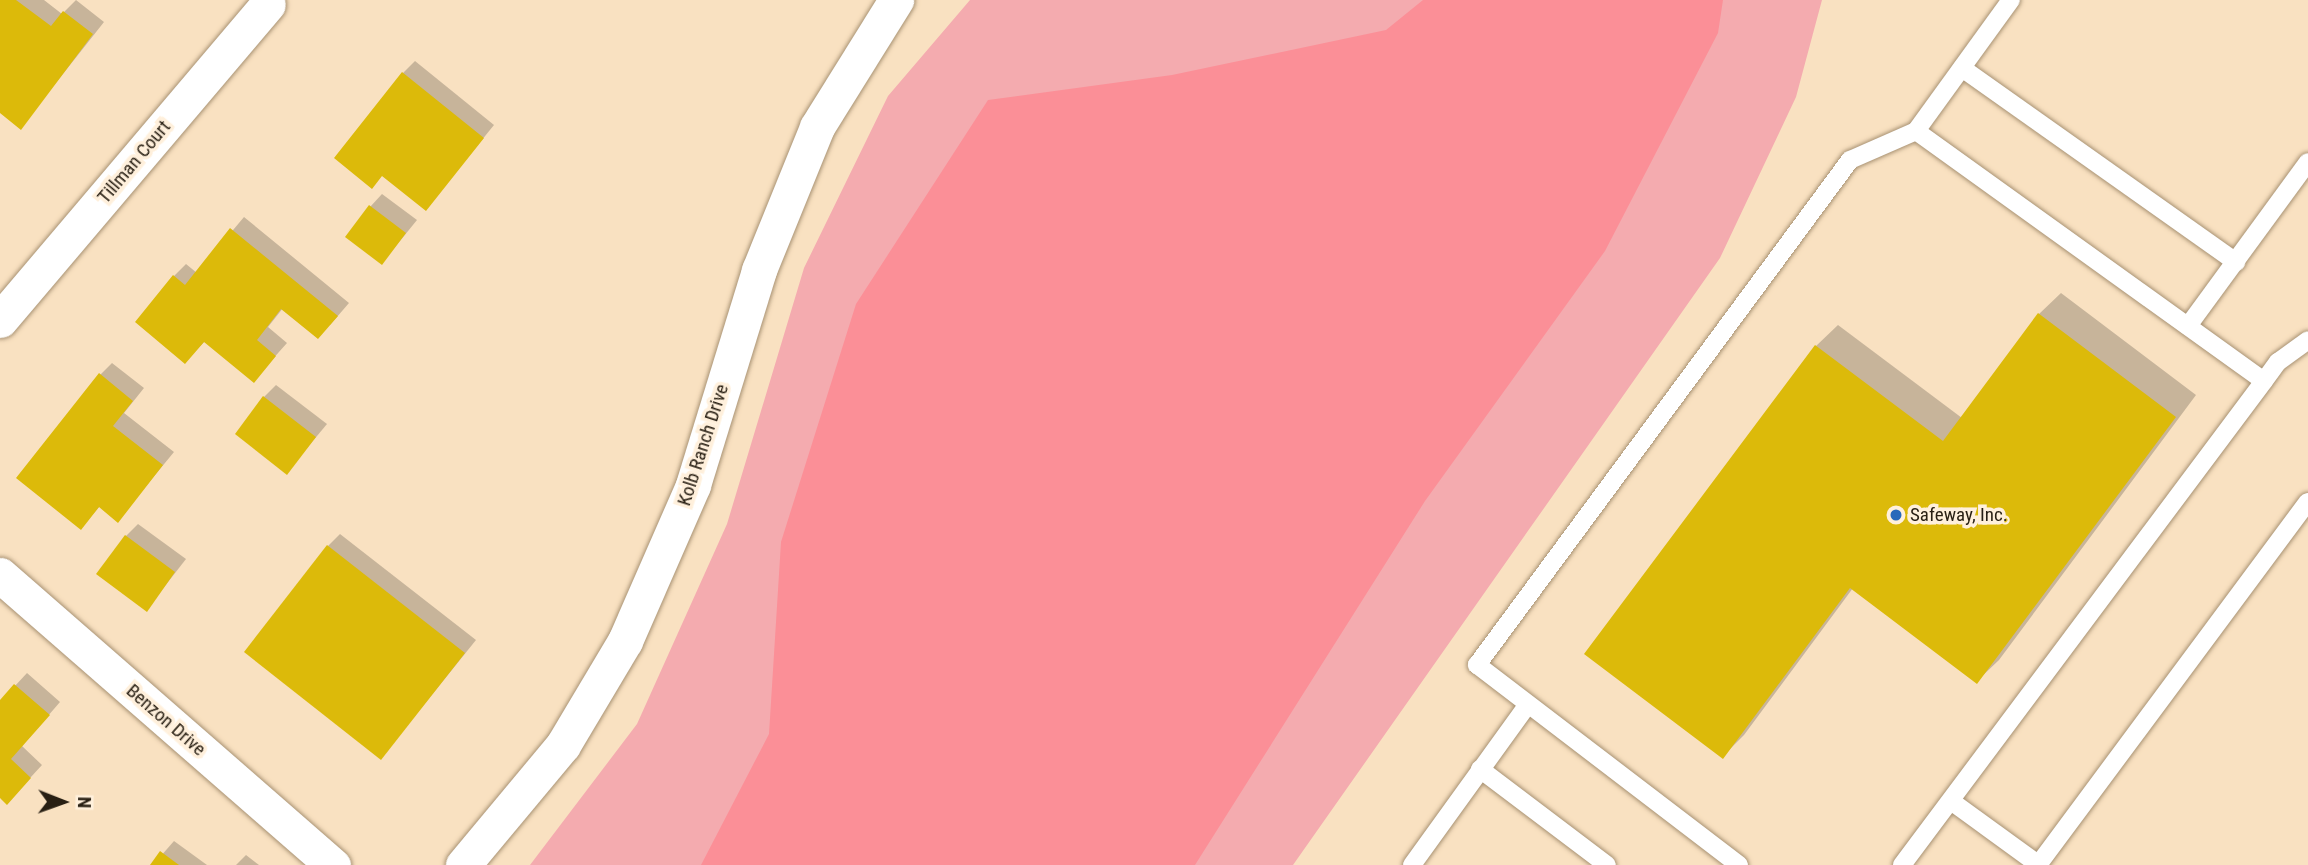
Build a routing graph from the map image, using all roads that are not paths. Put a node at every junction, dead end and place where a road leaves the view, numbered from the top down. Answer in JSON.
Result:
{"nodes":[{"id":1,"x":897,"y":0,"type":"edge"},
{"id":2,"x":2011,"y":0,"type":"edge"},
{"id":3,"x":268,"y":4,"type":"dead end"},
{"id":4,"x":1962,"y":68,"type":"junction"},
{"id":5,"x":1916,"y":131,"type":"junction"},
{"id":6,"x":2308,"y":162,"type":"edge"},
{"id":7,"x":2236,"y":262,"type":"junction"},
{"id":8,"x":0,"y":320,"type":"edge"},
{"id":9,"x":2188,"y":326,"type":"junction"},
{"id":10,"x":2308,"y":340,"type":"edge"},
{"id":11,"x":2264,"y":381,"type":"junction"},
{"id":12,"x":2308,"y":502,"type":"edge"},
{"id":13,"x":0,"y":575,"type":"edge"},
{"id":14,"x":1528,"y":704,"type":"junction"},
{"id":15,"x":1480,"y":769,"type":"junction"},
{"id":16,"x":1951,"y":801,"type":"junction"},
{"id":17,"x":333,"y":865,"type":"edge"},
{"id":18,"x":463,"y":865,"type":"edge"},
{"id":19,"x":1412,"y":865,"type":"edge"},
{"id":20,"x":1607,"y":865,"type":"edge"},
{"id":21,"x":1738,"y":865,"type":"edge"},
{"id":22,"x":1902,"y":865,"type":"edge"},
{"id":23,"x":2039,"y":865,"type":"edge"}],
"edges":[{"from":1,"to":18,"type":"street","name":"Kolb Ranch Drive"},
{"from":2,"to":4,"type":"lane"},
{"from":3,"to":8,"type":"street","name":"Tillman Court"},
{"from":4,"to":5,"type":"lane"},
{"from":4,"to":7,"type":"lane"},
{"from":5,"to":9,"type":"lane"},
{"from":5,"to":14,"type":"lane"},
{"from":6,"to":7,"type":"lane"},
{"from":7,"to":9,"type":"lane"},
{"from":9,"to":11,"type":"lane"},
{"from":10,"to":11,"type":"lane"},
{"from":11,"to":16,"type":"lane"},
{"from":12,"to":23,"type":"lane"},
{"from":13,"to":17,"type":"street","name":"Benzon Drive"},
{"from":14,"to":15,"type":"lane"},
{"from":14,"to":21,"type":"lane"},
{"from":15,"to":19,"type":"lane"},
{"from":15,"to":20,"type":"lane"},
{"from":16,"to":22,"type":"lane"},
{"from":16,"to":23,"type":"lane"}]}
